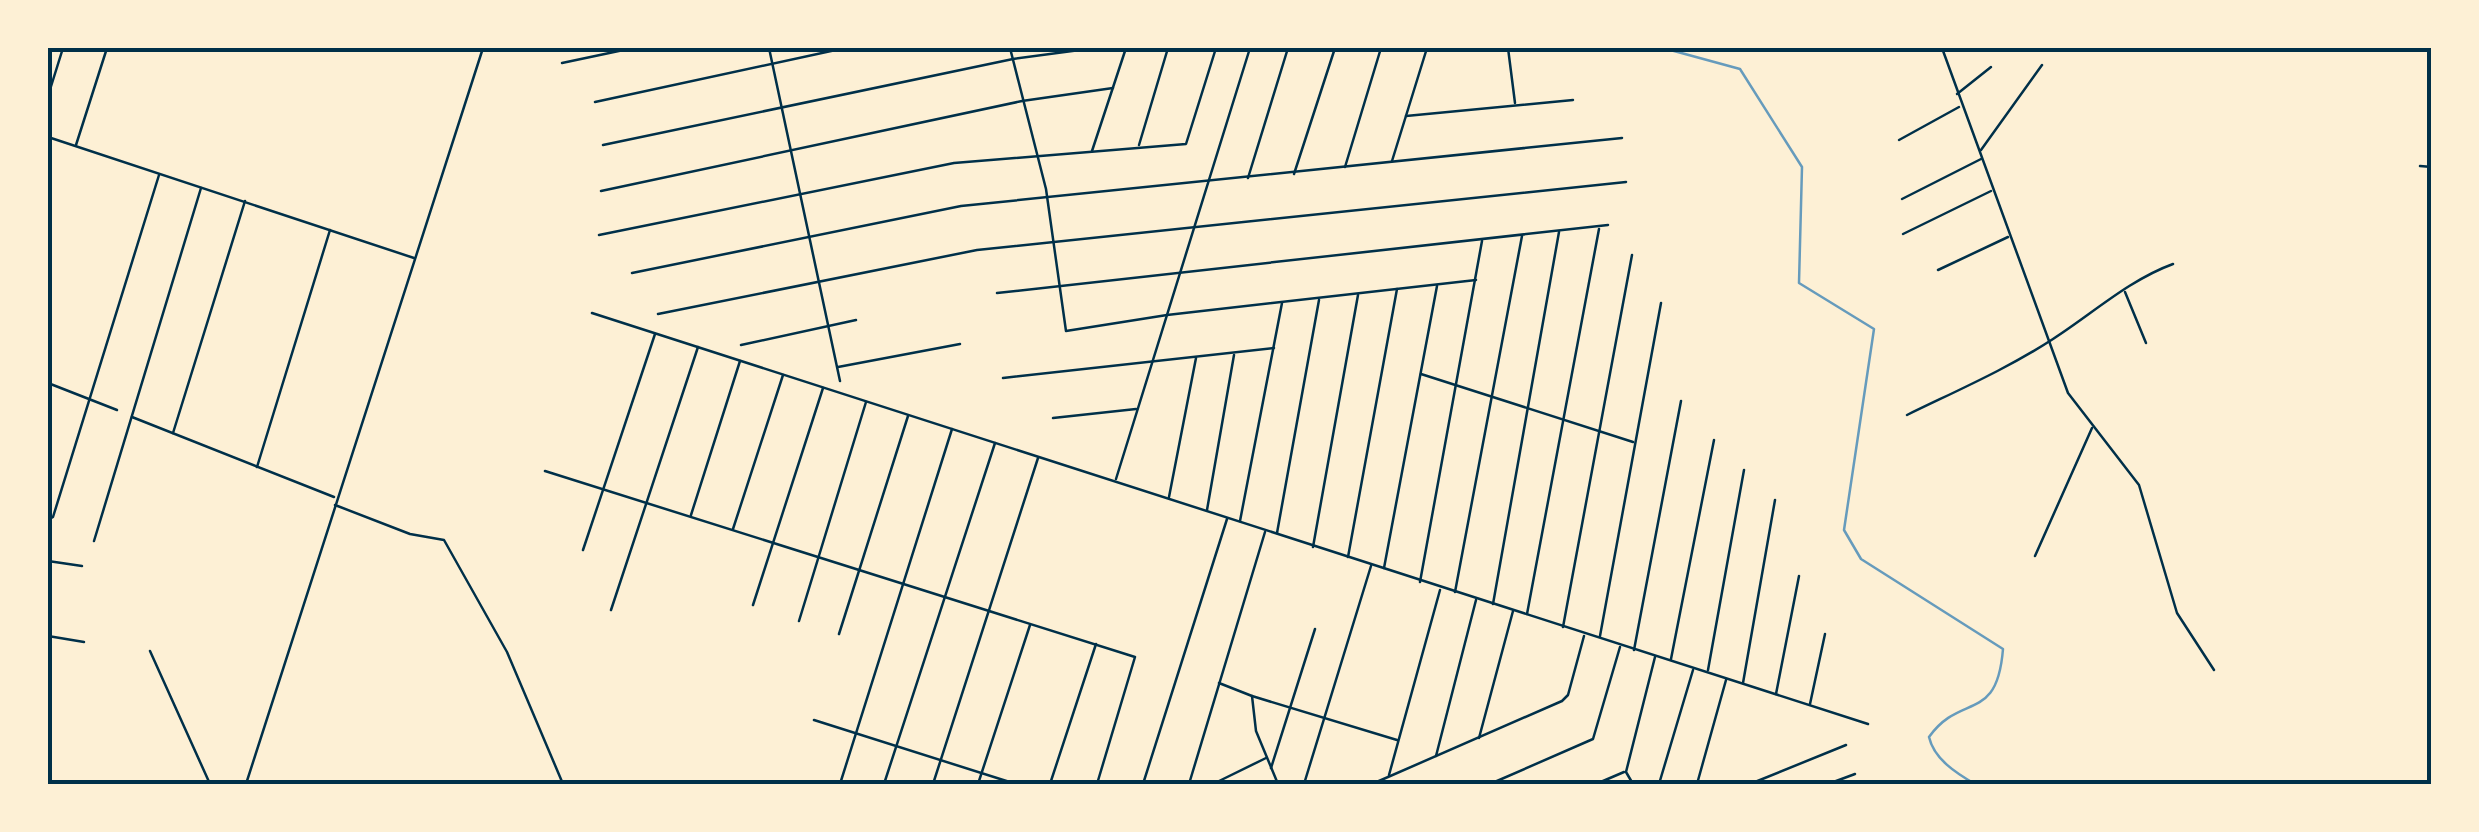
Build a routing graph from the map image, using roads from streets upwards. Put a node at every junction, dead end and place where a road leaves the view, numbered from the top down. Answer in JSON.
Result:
{"nodes":[{"id":1,"x":63,"y":48,"type":"edge"},
{"id":2,"x":107,"y":48,"type":"edge"},
{"id":3,"x":483,"y":48,"type":"edge"},
{"id":4,"x":633,"y":48,"type":"edge"},
{"id":5,"x":769,"y":48,"type":"edge"},
{"id":6,"x":845,"y":48,"type":"edge"},
{"id":7,"x":1010,"y":48,"type":"edge"},
{"id":8,"x":1095,"y":48,"type":"edge"},
{"id":9,"x":1126,"y":48,"type":"edge"},
{"id":10,"x":1168,"y":48,"type":"edge"},
{"id":11,"x":1216,"y":48,"type":"edge"},
{"id":12,"x":1250,"y":48,"type":"edge"},
{"id":13,"x":1288,"y":48,"type":"edge"},
{"id":14,"x":1335,"y":48,"type":"edge"},
{"id":15,"x":1381,"y":48,"type":"edge"},
{"id":16,"x":1427,"y":48,"type":"edge"},
{"id":17,"x":1508,"y":48,"type":"edge"},
{"id":18,"x":1942,"y":48,"type":"edge"},
{"id":19,"x":1012,"y":59,"type":"junction"},
{"id":20,"x":772,"y":61,"type":"junction"},
{"id":21,"x":562,"y":63,"type":"dead end"},
{"id":22,"x":2042,"y":65,"type":"dead end"},
{"id":23,"x":1991,"y":68,"type":"dead end"},
{"id":24,"x":1113,"y":88,"type":"junction"},
{"id":25,"x":1956,"y":94,"type":"junction"},
{"id":26,"x":48,"y":96,"type":"edge"},
{"id":27,"x":1573,"y":100,"type":"dead end"},
{"id":28,"x":1022,"y":101,"type":"junction"},
{"id":29,"x":595,"y":102,"type":"dead end"},
{"id":30,"x":1515,"y":104,"type":"junction"},
{"id":31,"x":1961,"y":106,"type":"junction"},
{"id":32,"x":782,"y":107,"type":"junction"},
{"id":33,"x":1406,"y":116,"type":"junction"},
{"id":34,"x":48,"y":137,"type":"edge"},
{"id":35,"x":1622,"y":138,"type":"dead end"},
{"id":36,"x":1900,"y":140,"type":"dead end"},
{"id":37,"x":604,"y":144,"type":"dead end"},
{"id":38,"x":76,"y":146,"type":"junction"},
{"id":39,"x":1139,"y":146,"type":"junction"},
{"id":40,"x":790,"y":148,"type":"junction"},
{"id":41,"x":1980,"y":151,"type":"junction"},
{"id":42,"x":1092,"y":152,"type":"junction"},
{"id":43,"x":1039,"y":158,"type":"junction"},
{"id":44,"x":1983,"y":158,"type":"junction"},
{"id":45,"x":1391,"y":163,"type":"junction"},
{"id":46,"x":2420,"y":166,"type":"dead end"},
{"id":47,"x":2432,"y":167,"type":"edge"},
{"id":48,"x":1344,"y":168,"type":"junction"},
{"id":49,"x":159,"y":173,"type":"junction"},
{"id":50,"x":1294,"y":174,"type":"junction"},
{"id":51,"x":1247,"y":179,"type":"junction"},
{"id":52,"x":1626,"y":182,"type":"dead end"},
{"id":53,"x":1208,"y":184,"type":"junction"},
{"id":54,"x":201,"y":187,"type":"junction"},
{"id":55,"x":601,"y":190,"type":"dead end"},
{"id":56,"x":1993,"y":190,"type":"junction"},
{"id":57,"x":800,"y":193,"type":"junction"},
{"id":58,"x":1902,"y":198,"type":"dead end"},
{"id":59,"x":1047,"y":200,"type":"junction"},
{"id":60,"x":245,"y":202,"type":"junction"},
{"id":61,"x":1195,"y":226,"type":"junction"},
{"id":62,"x":1600,"y":226,"type":"junction"},
{"id":63,"x":1608,"y":226,"type":"dead end"},
{"id":64,"x":330,"y":230,"type":"junction"},
{"id":65,"x":1559,"y":231,"type":"junction"},
{"id":66,"x":1903,"y":234,"type":"dead end"},
{"id":67,"x":599,"y":235,"type":"dead end"},
{"id":68,"x":1522,"y":235,"type":"junction"},
{"id":69,"x":809,"y":236,"type":"junction"},
{"id":70,"x":2008,"y":237,"type":"junction"},
{"id":71,"x":1482,"y":239,"type":"junction"},
{"id":72,"x":1053,"y":242,"type":"junction"},
{"id":73,"x":1632,"y":254,"type":"dead end"},
{"id":74,"x":415,"y":258,"type":"junction"},
{"id":75,"x":2172,"y":264,"type":"dead end"},
{"id":76,"x":1938,"y":270,"type":"dead end"},
{"id":77,"x":632,"y":273,"type":"dead end"},
{"id":78,"x":1180,"y":273,"type":"junction"},
{"id":79,"x":1476,"y":280,"type":"junction"},
{"id":80,"x":819,"y":283,"type":"junction"},
{"id":81,"x":1438,"y":285,"type":"junction"},
{"id":82,"x":1060,"y":286,"type":"junction"},
{"id":83,"x":1397,"y":289,"type":"junction"},
{"id":84,"x":2124,"y":291,"type":"junction"},
{"id":85,"x":996,"y":293,"type":"dead end"},
{"id":86,"x":1358,"y":294,"type":"junction"},
{"id":87,"x":1320,"y":298,"type":"junction"},
{"id":88,"x":1282,"y":302,"type":"junction"},
{"id":89,"x":1660,"y":303,"type":"dead end"},
{"id":90,"x":592,"y":314,"type":"dead end"},
{"id":91,"x":658,"y":314,"type":"dead end"},
{"id":92,"x":1167,"y":315,"type":"junction"},
{"id":93,"x":856,"y":320,"type":"dead end"},
{"id":94,"x":828,"y":326,"type":"junction"},
{"id":95,"x":655,"y":334,"type":"junction"},
{"id":96,"x":2051,"y":341,"type":"junction"},
{"id":97,"x":2146,"y":343,"type":"dead end"},
{"id":98,"x":960,"y":344,"type":"dead end"},
{"id":99,"x":742,"y":345,"type":"dead end"},
{"id":100,"x":698,"y":347,"type":"junction"},
{"id":101,"x":1274,"y":348,"type":"junction"},
{"id":102,"x":1234,"y":352,"type":"junction"},
{"id":103,"x":1196,"y":357,"type":"junction"},
{"id":104,"x":740,"y":361,"type":"junction"},
{"id":105,"x":1152,"y":362,"type":"junction"},
{"id":106,"x":837,"y":368,"type":"junction"},
{"id":107,"x":1420,"y":373,"type":"junction"},
{"id":108,"x":783,"y":374,"type":"junction"},
{"id":109,"x":1003,"y":378,"type":"dead end"},
{"id":110,"x":840,"y":381,"type":"dead end"},
{"id":111,"x":48,"y":383,"type":"edge"},
{"id":112,"x":1456,"y":385,"type":"junction"},
{"id":113,"x":823,"y":387,"type":"junction"},
{"id":114,"x":48,"y":390,"type":"edge"},
{"id":115,"x":1492,"y":396,"type":"junction"},
{"id":116,"x":88,"y":398,"type":"junction"},
{"id":117,"x":1681,"y":400,"type":"dead end"},
{"id":118,"x":866,"y":401,"type":"junction"},
{"id":119,"x":1138,"y":408,"type":"junction"},
{"id":120,"x":1528,"y":408,"type":"junction"},
{"id":121,"x":117,"y":410,"type":"dead end"},
{"id":122,"x":908,"y":414,"type":"junction"},
{"id":123,"x":1907,"y":415,"type":"dead end"},
{"id":124,"x":132,"y":416,"type":"junction"},
{"id":125,"x":1052,"y":418,"type":"dead end"},
{"id":126,"x":1563,"y":419,"type":"junction"},
{"id":127,"x":2092,"y":427,"type":"junction"},
{"id":128,"x":952,"y":429,"type":"junction"},
{"id":129,"x":1599,"y":431,"type":"junction"},
{"id":130,"x":173,"y":433,"type":"junction"},
{"id":131,"x":1714,"y":440,"type":"dead end"},
{"id":132,"x":995,"y":442,"type":"junction"},
{"id":133,"x":1635,"y":442,"type":"junction"},
{"id":134,"x":1038,"y":456,"type":"junction"},
{"id":135,"x":256,"y":467,"type":"junction"},
{"id":136,"x":1744,"y":470,"type":"dead end"},
{"id":137,"x":546,"y":471,"type":"dead end"},
{"id":138,"x":1115,"y":481,"type":"junction"},
{"id":139,"x":603,"y":490,"type":"junction"},
{"id":140,"x":336,"y":497,"type":"junction"},
{"id":141,"x":1169,"y":499,"type":"junction"},
{"id":142,"x":1775,"y":500,"type":"dead end"},
{"id":143,"x":646,"y":503,"type":"junction"},
{"id":144,"x":333,"y":504,"type":"junction"},
{"id":145,"x":1207,"y":511,"type":"junction"},
{"id":146,"x":690,"y":517,"type":"junction"},
{"id":147,"x":1228,"y":518,"type":"junction"},
{"id":148,"x":48,"y":520,"type":"edge"},
{"id":149,"x":1240,"y":522,"type":"junction"},
{"id":150,"x":732,"y":530,"type":"junction"},
{"id":151,"x":1265,"y":531,"type":"junction"},
{"id":152,"x":1276,"y":535,"type":"junction"},
{"id":153,"x":94,"y":540,"type":"dead end"},
{"id":154,"x":773,"y":543,"type":"junction"},
{"id":155,"x":1313,"y":547,"type":"junction"},
{"id":156,"x":583,"y":550,"type":"dead end"},
{"id":157,"x":2035,"y":556,"type":"dead end"},
{"id":158,"x":818,"y":557,"type":"junction"},
{"id":159,"x":1348,"y":558,"type":"junction"},
{"id":160,"x":48,"y":561,"type":"edge"},
{"id":161,"x":82,"y":566,"type":"dead end"},
{"id":162,"x":1371,"y":566,"type":"junction"},
{"id":163,"x":859,"y":570,"type":"junction"},
{"id":164,"x":1384,"y":570,"type":"junction"},
{"id":165,"x":1799,"y":576,"type":"dead end"},
{"id":166,"x":1420,"y":582,"type":"junction"},
{"id":167,"x":904,"y":584,"type":"junction"},
{"id":168,"x":1441,"y":588,"type":"junction"},
{"id":169,"x":1455,"y":593,"type":"junction"},
{"id":170,"x":945,"y":597,"type":"junction"},
{"id":171,"x":1476,"y":600,"type":"junction"},
{"id":172,"x":1493,"y":605,"type":"junction"},
{"id":173,"x":753,"y":606,"type":"dead end"},
{"id":174,"x":611,"y":610,"type":"dead end"},
{"id":175,"x":988,"y":610,"type":"junction"},
{"id":176,"x":1513,"y":612,"type":"junction"},
{"id":177,"x":1526,"y":616,"type":"junction"},
{"id":178,"x":799,"y":621,"type":"dead end"},
{"id":179,"x":1030,"y":624,"type":"junction"},
{"id":180,"x":1563,"y":627,"type":"junction"},
{"id":181,"x":1315,"y":629,"type":"dead end"},
{"id":182,"x":839,"y":634,"type":"dead end"},
{"id":183,"x":1585,"y":634,"type":"junction"},
{"id":184,"x":1825,"y":634,"type":"dead end"},
{"id":185,"x":48,"y":636,"type":"edge"},
{"id":186,"x":1600,"y":639,"type":"junction"},
{"id":187,"x":84,"y":642,"type":"dead end"},
{"id":188,"x":1096,"y":644,"type":"junction"},
{"id":189,"x":1620,"y":646,"type":"junction"},
{"id":190,"x":1634,"y":650,"type":"junction"},
{"id":191,"x":150,"y":652,"type":"dead end"},
{"id":192,"x":1655,"y":656,"type":"junction"},
{"id":193,"x":1671,"y":662,"type":"junction"},
{"id":194,"x":1693,"y":669,"type":"junction"},
{"id":195,"x":2214,"y":670,"type":"dead end"},
{"id":196,"x":1707,"y":673,"type":"junction"},
{"id":197,"x":1726,"y":680,"type":"junction"},
{"id":198,"x":1219,"y":683,"type":"junction"},
{"id":199,"x":1742,"y":685,"type":"junction"},
{"id":200,"x":1776,"y":695,"type":"junction"},
{"id":201,"x":1252,"y":696,"type":"junction"},
{"id":202,"x":1810,"y":706,"type":"junction"},
{"id":203,"x":1290,"y":707,"type":"junction"},
{"id":204,"x":1325,"y":718,"type":"junction"},
{"id":205,"x":814,"y":720,"type":"dead end"},
{"id":206,"x":1868,"y":724,"type":"dead end"},
{"id":207,"x":856,"y":733,"type":"junction"},
{"id":208,"x":1478,"y":739,"type":"junction"},
{"id":209,"x":1398,"y":741,"type":"junction"},
{"id":210,"x":1846,"y":745,"type":"dead end"},
{"id":211,"x":897,"y":746,"type":"junction"},
{"id":212,"x":1267,"y":757,"type":"junction"},
{"id":213,"x":1436,"y":758,"type":"junction"},
{"id":214,"x":940,"y":760,"type":"junction"},
{"id":215,"x":1272,"y":768,"type":"junction"},
{"id":216,"x":1626,"y":772,"type":"junction"},
{"id":217,"x":982,"y":774,"type":"junction"},
{"id":218,"x":1855,"y":774,"type":"dead end"},
{"id":219,"x":1388,"y":777,"type":"junction"},
{"id":220,"x":210,"y":784,"type":"edge"},
{"id":221,"x":246,"y":784,"type":"edge"},
{"id":222,"x":563,"y":784,"type":"edge"},
{"id":223,"x":840,"y":784,"type":"edge"},
{"id":224,"x":884,"y":784,"type":"edge"},
{"id":225,"x":932,"y":784,"type":"edge"},
{"id":226,"x":978,"y":784,"type":"edge"},
{"id":227,"x":1016,"y":784,"type":"edge"},
{"id":228,"x":1050,"y":784,"type":"edge"},
{"id":229,"x":1096,"y":784,"type":"edge"},
{"id":230,"x":1142,"y":784,"type":"edge"},
{"id":231,"x":1188,"y":784,"type":"edge"},
{"id":232,"x":1214,"y":784,"type":"edge"},
{"id":233,"x":1278,"y":784,"type":"edge"},
{"id":234,"x":1304,"y":784,"type":"edge"},
{"id":235,"x":1372,"y":784,"type":"edge"},
{"id":236,"x":1490,"y":784,"type":"edge"},
{"id":237,"x":1596,"y":784,"type":"edge"},
{"id":238,"x":1632,"y":784,"type":"edge"},
{"id":239,"x":1659,"y":784,"type":"edge"},
{"id":240,"x":1696,"y":784,"type":"edge"},
{"id":241,"x":1750,"y":784,"type":"edge"},
{"id":242,"x":1828,"y":784,"type":"edge"}],
"edges":[{"from":1,"to":26,"type":"street"},
{"from":2,"to":38,"type":"street"},
{"from":3,"to":74,"type":"street"},
{"from":4,"to":21,"type":"street"},
{"from":5,"to":20,"type":"street"},
{"from":6,"to":20,"type":"street"},
{"from":7,"to":19,"type":"street"},
{"from":8,"to":19,"type":"street"},
{"from":9,"to":24,"type":"street"},
{"from":10,"to":39,"type":"street"},
{"from":11,"to":39,"type":"street"},
{"from":12,"to":53,"type":"street"},
{"from":13,"to":51,"type":"street"},
{"from":14,"to":50,"type":"street"},
{"from":15,"to":48,"type":"street"},
{"from":16,"to":33,"type":"street"},
{"from":17,"to":30,"type":"street"},
{"from":18,"to":25,"type":"street"},
{"from":19,"to":28,"type":"street"},
{"from":19,"to":32,"type":"street"},
{"from":20,"to":29,"type":"street"},
{"from":20,"to":32,"type":"street"},
{"from":22,"to":41,"type":"street"},
{"from":23,"to":25,"type":"street"},
{"from":24,"to":28,"type":"street"},
{"from":24,"to":42,"type":"street"},
{"from":25,"to":31,"type":"street"},
{"from":27,"to":30,"type":"street"},
{"from":28,"to":40,"type":"street"},
{"from":28,"to":43,"type":"street"},
{"from":30,"to":33,"type":"street"},
{"from":31,"to":36,"type":"street"},
{"from":31,"to":41,"type":"street"},
{"from":32,"to":37,"type":"street"},
{"from":32,"to":40,"type":"street"},
{"from":33,"to":45,"type":"street"},
{"from":34,"to":38,"type":"street"},
{"from":35,"to":45,"type":"street"},
{"from":38,"to":49,"type":"street"},
{"from":39,"to":42,"type":"street"},
{"from":40,"to":55,"type":"street"},
{"from":40,"to":57,"type":"street"},
{"from":41,"to":44,"type":"street"},
{"from":42,"to":43,"type":"street"},
{"from":43,"to":57,"type":"street"},
{"from":43,"to":59,"type":"street"},
{"from":44,"to":56,"type":"street"},
{"from":44,"to":58,"type":"street"},
{"from":45,"to":48,"type":"street"},
{"from":46,"to":47,"type":"street"},
{"from":48,"to":50,"type":"street"},
{"from":49,"to":54,"type":"street"},
{"from":49,"to":116,"type":"street"},
{"from":50,"to":51,"type":"street"},
{"from":51,"to":53,"type":"street"},
{"from":52,"to":61,"type":"street"},
{"from":53,"to":59,"type":"street"},
{"from":53,"to":61,"type":"street"},
{"from":54,"to":60,"type":"street"},
{"from":54,"to":124,"type":"street"},
{"from":56,"to":66,"type":"street"},
{"from":56,"to":70,"type":"street"},
{"from":57,"to":67,"type":"street"},
{"from":57,"to":69,"type":"street"},
{"from":59,"to":69,"type":"street"},
{"from":59,"to":72,"type":"street"},
{"from":60,"to":64,"type":"street"},
{"from":60,"to":130,"type":"street"},
{"from":61,"to":72,"type":"street"},
{"from":61,"to":78,"type":"street"},
{"from":62,"to":63,"type":"street"},
{"from":62,"to":65,"type":"street"},
{"from":62,"to":126,"type":"street"},
{"from":64,"to":74,"type":"street"},
{"from":64,"to":135,"type":"street"},
{"from":65,"to":68,"type":"street"},
{"from":65,"to":120,"type":"street"},
{"from":68,"to":71,"type":"street"},
{"from":68,"to":115,"type":"street"},
{"from":69,"to":77,"type":"street"},
{"from":69,"to":80,"type":"street"},
{"from":70,"to":76,"type":"street"},
{"from":70,"to":96,"type":"street"},
{"from":71,"to":78,"type":"street"},
{"from":71,"to":79,"type":"street"},
{"from":72,"to":80,"type":"street"},
{"from":72,"to":82,"type":"street"},
{"from":73,"to":129,"type":"street"},
{"from":74,"to":140,"type":"street"},
{"from":75,"to":84,"type":"street"},
{"from":78,"to":82,"type":"street"},
{"from":78,"to":92,"type":"street"},
{"from":79,"to":81,"type":"street"},
{"from":79,"to":112,"type":"street"},
{"from":80,"to":91,"type":"street"},
{"from":80,"to":94,"type":"street"},
{"from":81,"to":83,"type":"street"},
{"from":81,"to":107,"type":"street"},
{"from":82,"to":85,"type":"street"},
{"from":82,"to":92,"type":"street"},
{"from":83,"to":86,"type":"street"},
{"from":83,"to":159,"type":"street"},
{"from":84,"to":96,"type":"street"},
{"from":84,"to":97,"type":"street"},
{"from":86,"to":87,"type":"street"},
{"from":86,"to":155,"type":"street"},
{"from":87,"to":88,"type":"street"},
{"from":87,"to":152,"type":"street"},
{"from":88,"to":92,"type":"street"},
{"from":88,"to":101,"type":"street"},
{"from":89,"to":133,"type":"street"},
{"from":90,"to":95,"type":"street"},
{"from":92,"to":105,"type":"street"},
{"from":93,"to":94,"type":"street"},
{"from":94,"to":99,"type":"street"},
{"from":94,"to":106,"type":"street"},
{"from":95,"to":100,"type":"street"},
{"from":95,"to":139,"type":"street"},
{"from":96,"to":123,"type":"street"},
{"from":96,"to":127,"type":"street"},
{"from":98,"to":106,"type":"street"},
{"from":100,"to":104,"type":"street"},
{"from":100,"to":143,"type":"street"},
{"from":101,"to":102,"type":"street"},
{"from":101,"to":149,"type":"street"},
{"from":102,"to":103,"type":"street"},
{"from":102,"to":145,"type":"street"},
{"from":103,"to":105,"type":"street"},
{"from":103,"to":141,"type":"street"},
{"from":104,"to":108,"type":"street"},
{"from":104,"to":146,"type":"street"},
{"from":105,"to":109,"type":"street"},
{"from":105,"to":119,"type":"street"},
{"from":106,"to":110,"type":"street"},
{"from":107,"to":112,"type":"street"},
{"from":107,"to":164,"type":"street"},
{"from":108,"to":113,"type":"street"},
{"from":108,"to":150,"type":"street"},
{"from":111,"to":114,"type":"street"},
{"from":111,"to":116,"type":"street"},
{"from":112,"to":115,"type":"street"},
{"from":112,"to":166,"type":"street"},
{"from":113,"to":118,"type":"street"},
{"from":113,"to":154,"type":"street"},
{"from":115,"to":120,"type":"street"},
{"from":115,"to":169,"type":"street"},
{"from":116,"to":121,"type":"street"},
{"from":116,"to":148,"type":"street"},
{"from":117,"to":190,"type":"street"},
{"from":118,"to":122,"type":"street"},
{"from":118,"to":158,"type":"street"},
{"from":119,"to":125,"type":"street"},
{"from":119,"to":138,"type":"street"},
{"from":120,"to":126,"type":"street"},
{"from":120,"to":172,"type":"street"},
{"from":122,"to":128,"type":"street"},
{"from":122,"to":163,"type":"street"},
{"from":124,"to":130,"type":"street"},
{"from":124,"to":153,"type":"street"},
{"from":126,"to":129,"type":"street"},
{"from":126,"to":177,"type":"street"},
{"from":127,"to":157,"type":"street"},
{"from":127,"to":195,"type":"street"},
{"from":128,"to":132,"type":"street"},
{"from":128,"to":167,"type":"street"},
{"from":129,"to":133,"type":"street"},
{"from":129,"to":180,"type":"street"},
{"from":130,"to":135,"type":"street"},
{"from":131,"to":193,"type":"street"},
{"from":132,"to":134,"type":"street"},
{"from":132,"to":170,"type":"street"},
{"from":133,"to":186,"type":"street"},
{"from":134,"to":138,"type":"street"},
{"from":134,"to":175,"type":"street"},
{"from":135,"to":140,"type":"street"},
{"from":136,"to":196,"type":"street"},
{"from":137,"to":139,"type":"street"},
{"from":138,"to":141,"type":"street"},
{"from":139,"to":143,"type":"street"},
{"from":139,"to":156,"type":"street"},
{"from":140,"to":144,"type":"street"},
{"from":141,"to":145,"type":"street"},
{"from":142,"to":199,"type":"street"},
{"from":143,"to":146,"type":"street"},
{"from":143,"to":174,"type":"street"},
{"from":144,"to":221,"type":"street"},
{"from":144,"to":222,"type":"street"},
{"from":145,"to":147,"type":"street"},
{"from":146,"to":150,"type":"street"},
{"from":147,"to":149,"type":"street"},
{"from":147,"to":230,"type":"street"},
{"from":149,"to":151,"type":"street"},
{"from":150,"to":154,"type":"street"},
{"from":151,"to":152,"type":"street"},
{"from":151,"to":198,"type":"street"},
{"from":152,"to":155,"type":"street"},
{"from":154,"to":158,"type":"street"},
{"from":154,"to":173,"type":"street"},
{"from":155,"to":159,"type":"street"},
{"from":158,"to":163,"type":"street"},
{"from":158,"to":178,"type":"street"},
{"from":159,"to":162,"type":"street"},
{"from":160,"to":161,"type":"street"},
{"from":162,"to":164,"type":"street"},
{"from":162,"to":204,"type":"street"},
{"from":163,"to":167,"type":"street"},
{"from":163,"to":182,"type":"street"},
{"from":164,"to":166,"type":"street"},
{"from":165,"to":200,"type":"street"},
{"from":166,"to":168,"type":"street"},
{"from":167,"to":170,"type":"street"},
{"from":167,"to":207,"type":"street"},
{"from":168,"to":169,"type":"street"},
{"from":168,"to":209,"type":"street"},
{"from":169,"to":171,"type":"street"},
{"from":170,"to":175,"type":"street"},
{"from":170,"to":211,"type":"street"},
{"from":171,"to":172,"type":"street"},
{"from":171,"to":213,"type":"street"},
{"from":172,"to":176,"type":"street"},
{"from":175,"to":179,"type":"street"},
{"from":175,"to":214,"type":"street"},
{"from":176,"to":177,"type":"street"},
{"from":176,"to":208,"type":"street"},
{"from":177,"to":180,"type":"street"},
{"from":179,"to":188,"type":"street"},
{"from":179,"to":217,"type":"street"},
{"from":180,"to":183,"type":"street"},
{"from":181,"to":203,"type":"street"},
{"from":183,"to":186,"type":"street"},
{"from":183,"to":208,"type":"street"},
{"from":184,"to":202,"type":"street"},
{"from":185,"to":187,"type":"street"},
{"from":186,"to":189,"type":"street"},
{"from":188,"to":228,"type":"street"},
{"from":188,"to":229,"type":"street"},
{"from":189,"to":190,"type":"street"},
{"from":189,"to":236,"type":"street"},
{"from":190,"to":192,"type":"street"},
{"from":191,"to":220,"type":"street"},
{"from":192,"to":193,"type":"street"},
{"from":192,"to":216,"type":"street"},
{"from":193,"to":194,"type":"street"},
{"from":194,"to":196,"type":"street"},
{"from":194,"to":239,"type":"street"},
{"from":196,"to":197,"type":"street"},
{"from":197,"to":199,"type":"street"},
{"from":197,"to":240,"type":"street"},
{"from":198,"to":201,"type":"street"},
{"from":198,"to":231,"type":"street"},
{"from":199,"to":200,"type":"street"},
{"from":200,"to":202,"type":"street"},
{"from":201,"to":203,"type":"street"},
{"from":201,"to":212,"type":"street"},
{"from":202,"to":206,"type":"street"},
{"from":203,"to":204,"type":"street"},
{"from":203,"to":215,"type":"street"},
{"from":204,"to":209,"type":"street"},
{"from":204,"to":234,"type":"street"},
{"from":205,"to":207,"type":"street"},
{"from":207,"to":211,"type":"street"},
{"from":207,"to":223,"type":"street"},
{"from":208,"to":213,"type":"street"},
{"from":209,"to":219,"type":"street"},
{"from":210,"to":241,"type":"street"},
{"from":211,"to":214,"type":"street"},
{"from":211,"to":224,"type":"street"},
{"from":212,"to":215,"type":"street"},
{"from":212,"to":232,"type":"street"},
{"from":213,"to":219,"type":"street"},
{"from":214,"to":217,"type":"street"},
{"from":214,"to":225,"type":"street"},
{"from":215,"to":233,"type":"street"},
{"from":216,"to":237,"type":"street"},
{"from":216,"to":238,"type":"street"},
{"from":217,"to":226,"type":"street"},
{"from":217,"to":227,"type":"street"},
{"from":218,"to":242,"type":"street"},
{"from":219,"to":235,"type":"street"}]}
